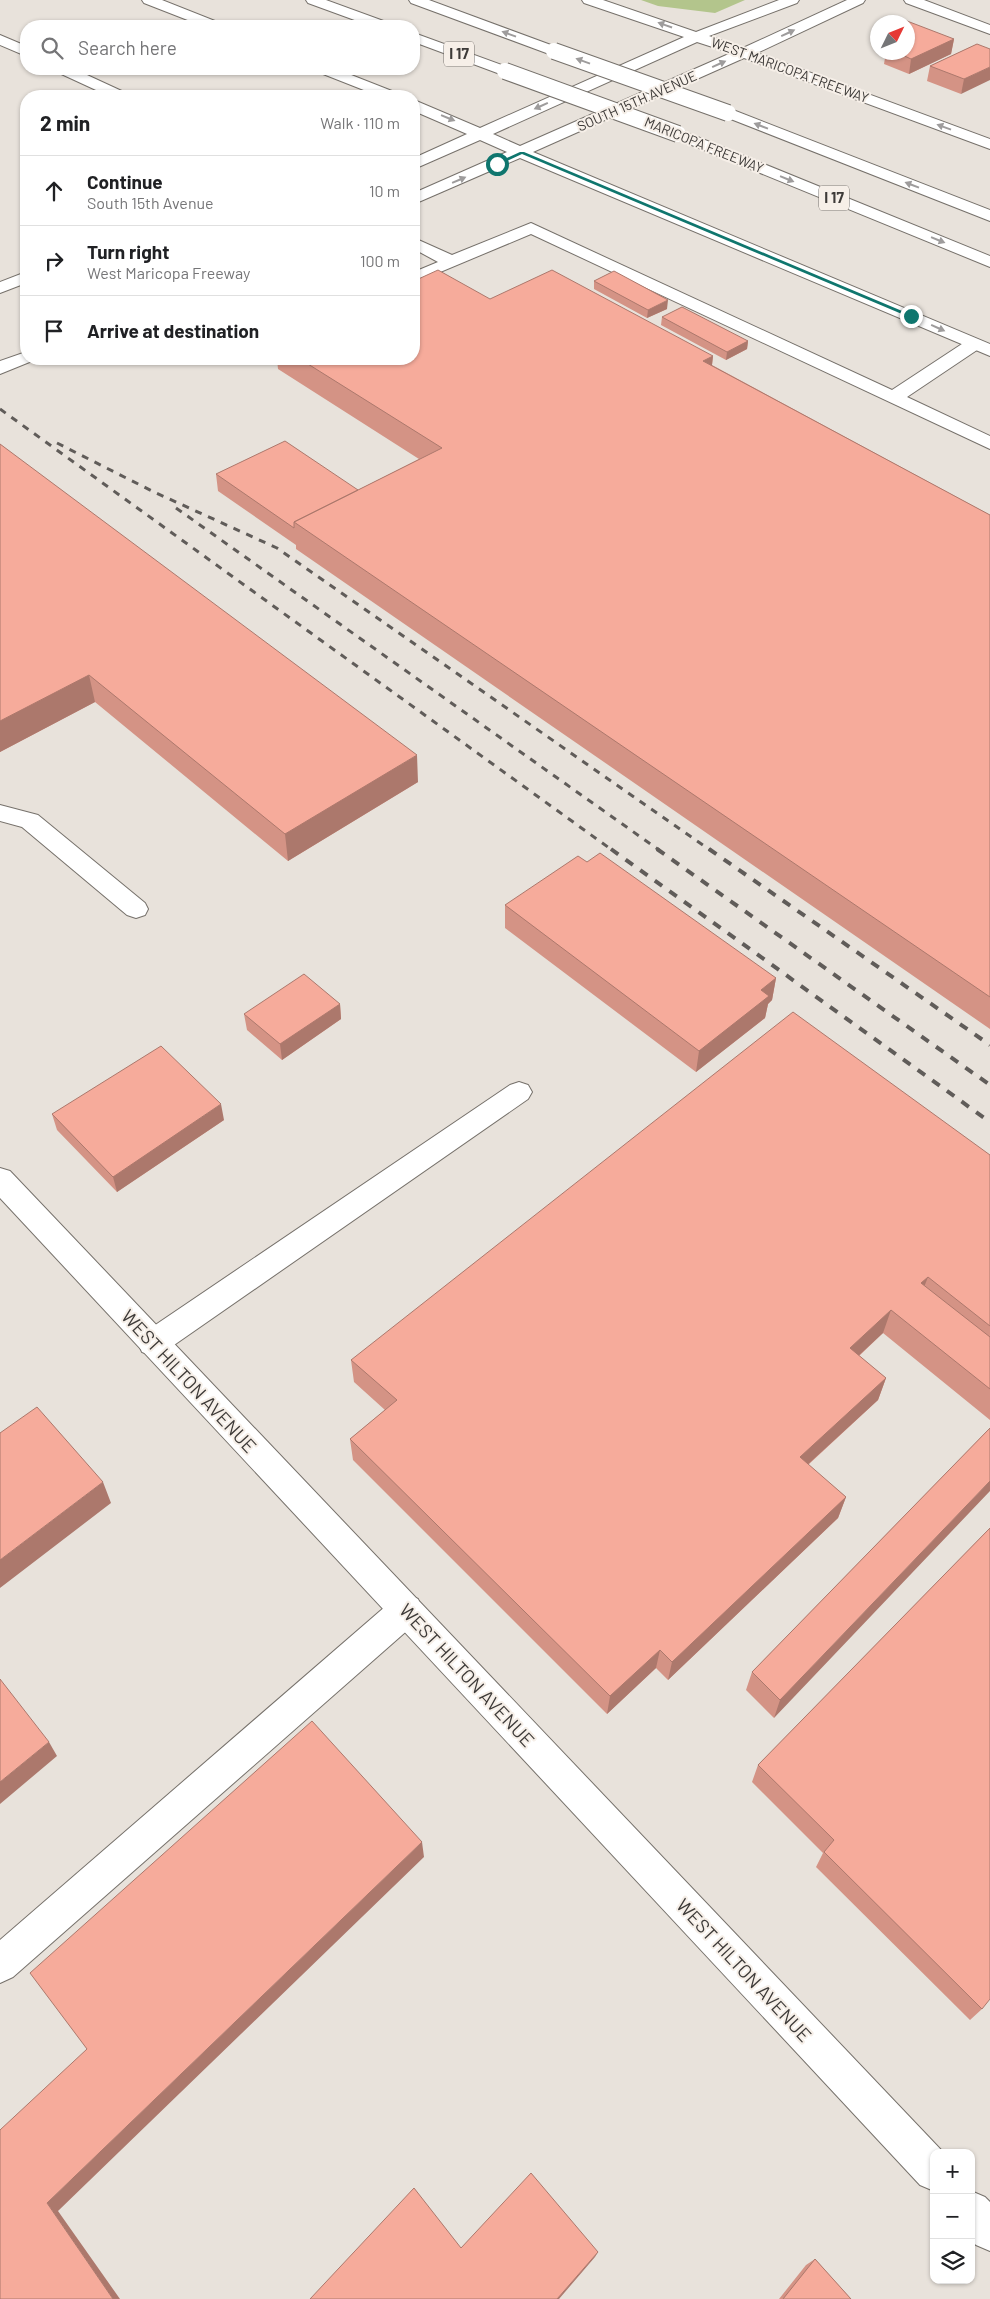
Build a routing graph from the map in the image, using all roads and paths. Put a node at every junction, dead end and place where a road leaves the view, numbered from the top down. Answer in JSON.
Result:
{"nodes":[{"id":1,"x":149,"y":0,"type":"edge"},
{"id":2,"x":312,"y":0,"type":"edge"},
{"id":3,"x":416,"y":0,"type":"edge"},
{"id":4,"x":589,"y":0,"type":"edge"},
{"id":5,"x":792,"y":0,"type":"edge"},
{"id":6,"x":858,"y":0,"type":"edge"},
{"id":7,"x":911,"y":0,"type":"edge"},
{"id":8,"x":200,"y":20,"type":"edge"},
{"id":9,"x":367,"y":20,"type":"edge"},
{"id":10,"x":990,"y":30,"type":"edge"},
{"id":11,"x":697,"y":37,"type":"junction"},
{"id":12,"x":420,"y":39,"type":"edge"},
{"id":13,"x":744,"y":53,"type":"junction"},
{"id":14,"x":75,"y":75,"type":"edge"},
{"id":15,"x":338,"y":75,"type":"edge"},
{"id":16,"x":108,"y":90,"type":"edge"},
{"id":17,"x":377,"y":90,"type":"edge"},
{"id":18,"x":420,"y":108,"type":"edge"},
{"id":19,"x":481,"y":133,"type":"junction"},
{"id":20,"x":990,"y":144,"type":"edge"},
{"id":21,"x":522,"y":153,"type":"junction"},
{"id":22,"x":420,"y":161,"type":"edge"},
{"id":23,"x":420,"y":196,"type":"edge"},
{"id":24,"x":990,"y":216,"type":"edge"},
{"id":25,"x":420,"y":246,"type":"edge"},
{"id":26,"x":450,"y":261,"type":"junction"},
{"id":27,"x":990,"y":262,"type":"edge"},
{"id":28,"x":420,"y":275,"type":"edge"},
{"id":29,"x":20,"y":280,"type":"edge"},
{"id":30,"x":0,"y":288,"type":"edge"},
{"id":31,"x":982,"y":348,"type":"edge"},
{"id":32,"x":20,"y":360,"type":"edge"},
{"id":33,"x":0,"y":368,"type":"edge"},
{"id":34,"x":894,"y":397,"type":"junction"},
{"id":35,"x":990,"y":443,"type":"edge"},
{"id":36,"x":0,"y":813,"type":"edge"},
{"id":37,"x":136,"y":909,"type":"dead end"},
{"id":38,"x":519,"y":1092,"type":"dead end"},
{"id":39,"x":0,"y":1179,"type":"edge"},
{"id":40,"x":153,"y":1343,"type":"junction"},
{"id":41,"x":406,"y":1610,"type":"junction"},
{"id":42,"x":0,"y":1964,"type":"edge"},
{"id":43,"x":930,"y":2167,"type":"edge"},
{"id":44,"x":975,"y":2215,"type":"edge"},
{"id":45,"x":990,"y":2231,"type":"edge"}],
"edges":[{"from":1,"to":8,"type":"main road"},
{"from":2,"to":9,"type":"main road"},
{"from":24,"to":3,"type":"main road","number":"I 17","one_way":true,"bridge":true},
{"from":11,"to":4,"type":"main road","name":"WEST MARICOPA FREEWAY","one_way":true},
{"from":5,"to":11,"type":"main road"},
{"from":13,"to":6,"type":"main road","name":"SOUTH 15TH AVENUE","one_way":true},
{"from":7,"to":10,"type":"main road"},
{"from":11,"to":13,"type":"main road","name":"WEST MARICOPA FREEWAY"},
{"from":11,"to":19,"type":"main road","one_way":true},
{"from":12,"to":27,"type":"main road","name":"MARICOPA FREEWAY","number":"I 17","one_way":true,"bridge":true},
{"from":20,"to":13,"type":"main road","name":"WEST MARICOPA FREEWAY","one_way":true},
{"from":21,"to":13,"type":"main road","name":"SOUTH 15TH AVENUE","one_way":true},
{"from":14,"to":16,"type":"main road"},
{"from":15,"to":17,"type":"main road"},
{"from":18,"to":19,"type":"main road","one_way":true},
{"from":19,"to":21,"type":"main road"},
{"from":19,"to":22,"type":"main road"},
{"from":23,"to":21,"type":"main road","name":"SOUTH 15TH AVENUE","one_way":true},
{"from":21,"to":31,"type":"main road","one_way":true},
{"from":25,"to":26,"type":"main road"},
{"from":26,"to":28,"type":"main road"},
{"from":26,"to":34,"type":"main road"},
{"from":29,"to":30,"type":"main road"},
{"from":31,"to":34,"type":"main road"},
{"from":32,"to":33,"type":"main road"},
{"from":34,"to":35,"type":"main road"},
{"from":36,"to":37,"type":"main road"},
{"from":38,"to":40,"type":"main road"},
{"from":39,"to":40,"type":"main road","name":"WEST HILTON AVENUE"},
{"from":40,"to":41,"type":"main road","name":"WEST HILTON AVENUE"},
{"from":41,"to":42,"type":"main road"},
{"from":41,"to":43,"type":"main road","name":"WEST HILTON AVENUE"},
{"from":44,"to":45,"type":"main road"}]}
